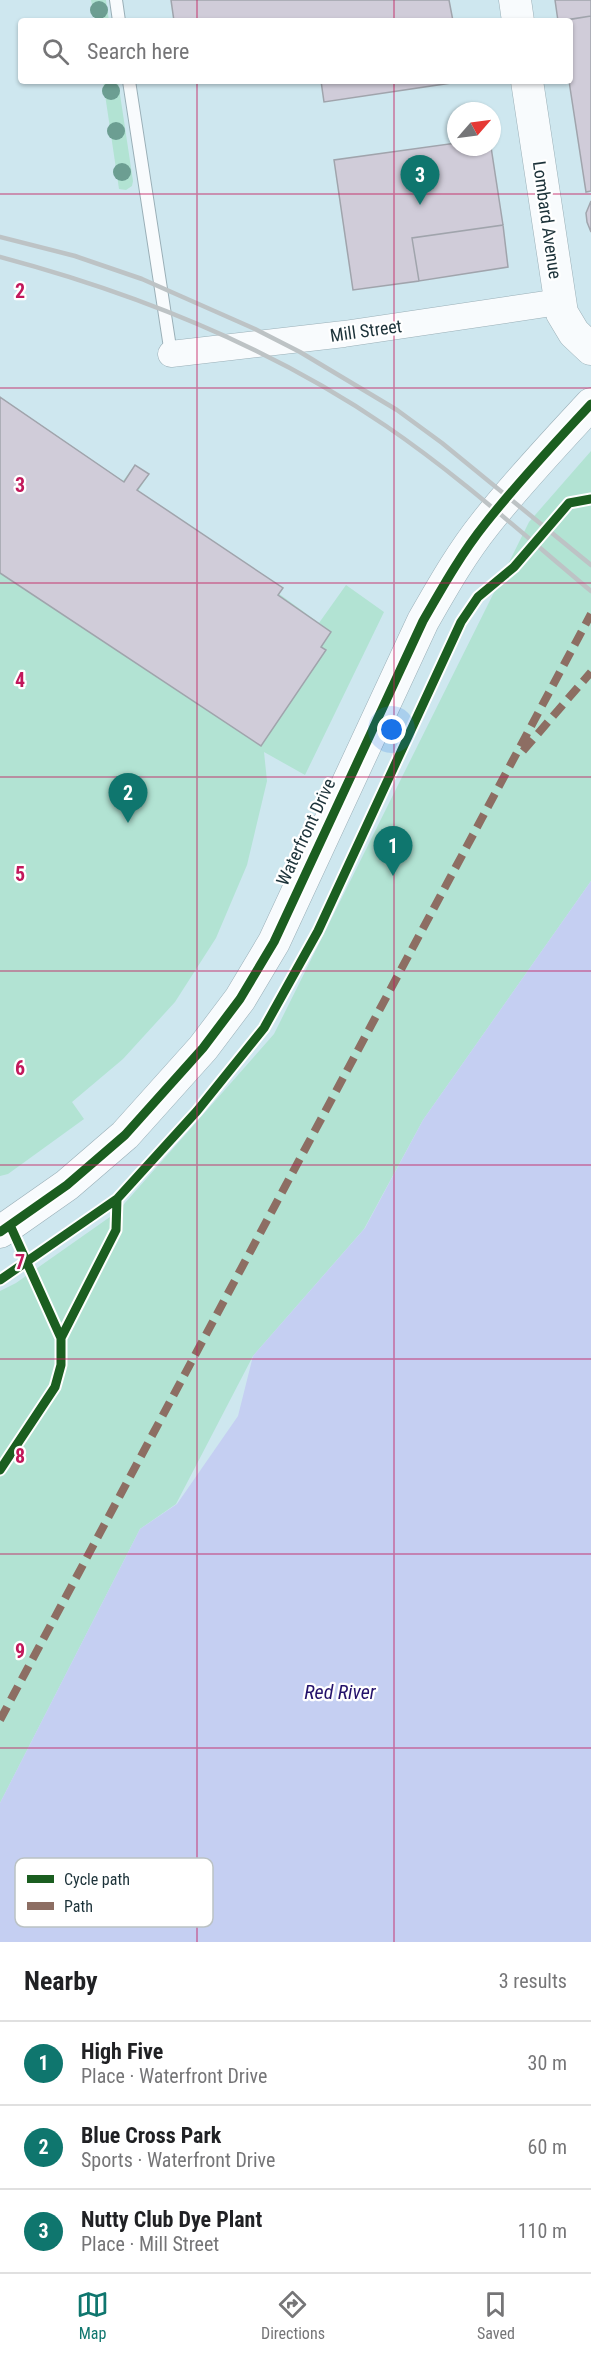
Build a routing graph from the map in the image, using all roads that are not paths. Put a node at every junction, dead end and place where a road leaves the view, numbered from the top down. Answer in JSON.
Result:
{"nodes":[{"id":1,"x":116,"y":0,"type":"edge"},
{"id":2,"x":515,"y":0,"type":"edge"},
{"id":3,"x":119,"y":18,"type":"edge"},
{"id":4,"x":518,"y":18,"type":"edge"},
{"id":5,"x":129,"y":84,"type":"edge"},
{"id":6,"x":527,"y":84,"type":"edge"},
{"id":7,"x":559,"y":302,"type":"junction"},
{"id":8,"x":591,"y":349,"type":"edge"},
{"id":9,"x":171,"y":354,"type":"joint"},
{"id":10,"x":591,"y":404,"type":"edge"},
{"id":11,"x":0,"y":1232,"type":"edge"}],
"edges":[{"from":1,"to":3,"type":"lane"},
{"from":2,"to":4,"type":"street"},
{"from":5,"to":9,"type":"lane"},
{"from":6,"to":7,"type":"street","name":"Lombard Avenue"},
{"from":7,"to":8,"type":"street","name":"Lombard Avenue"},
{"from":7,"to":9,"type":"street","name":"Mill Street"},
{"from":10,"to":11,"type":"street","name":"Waterfront Drive"}]}
